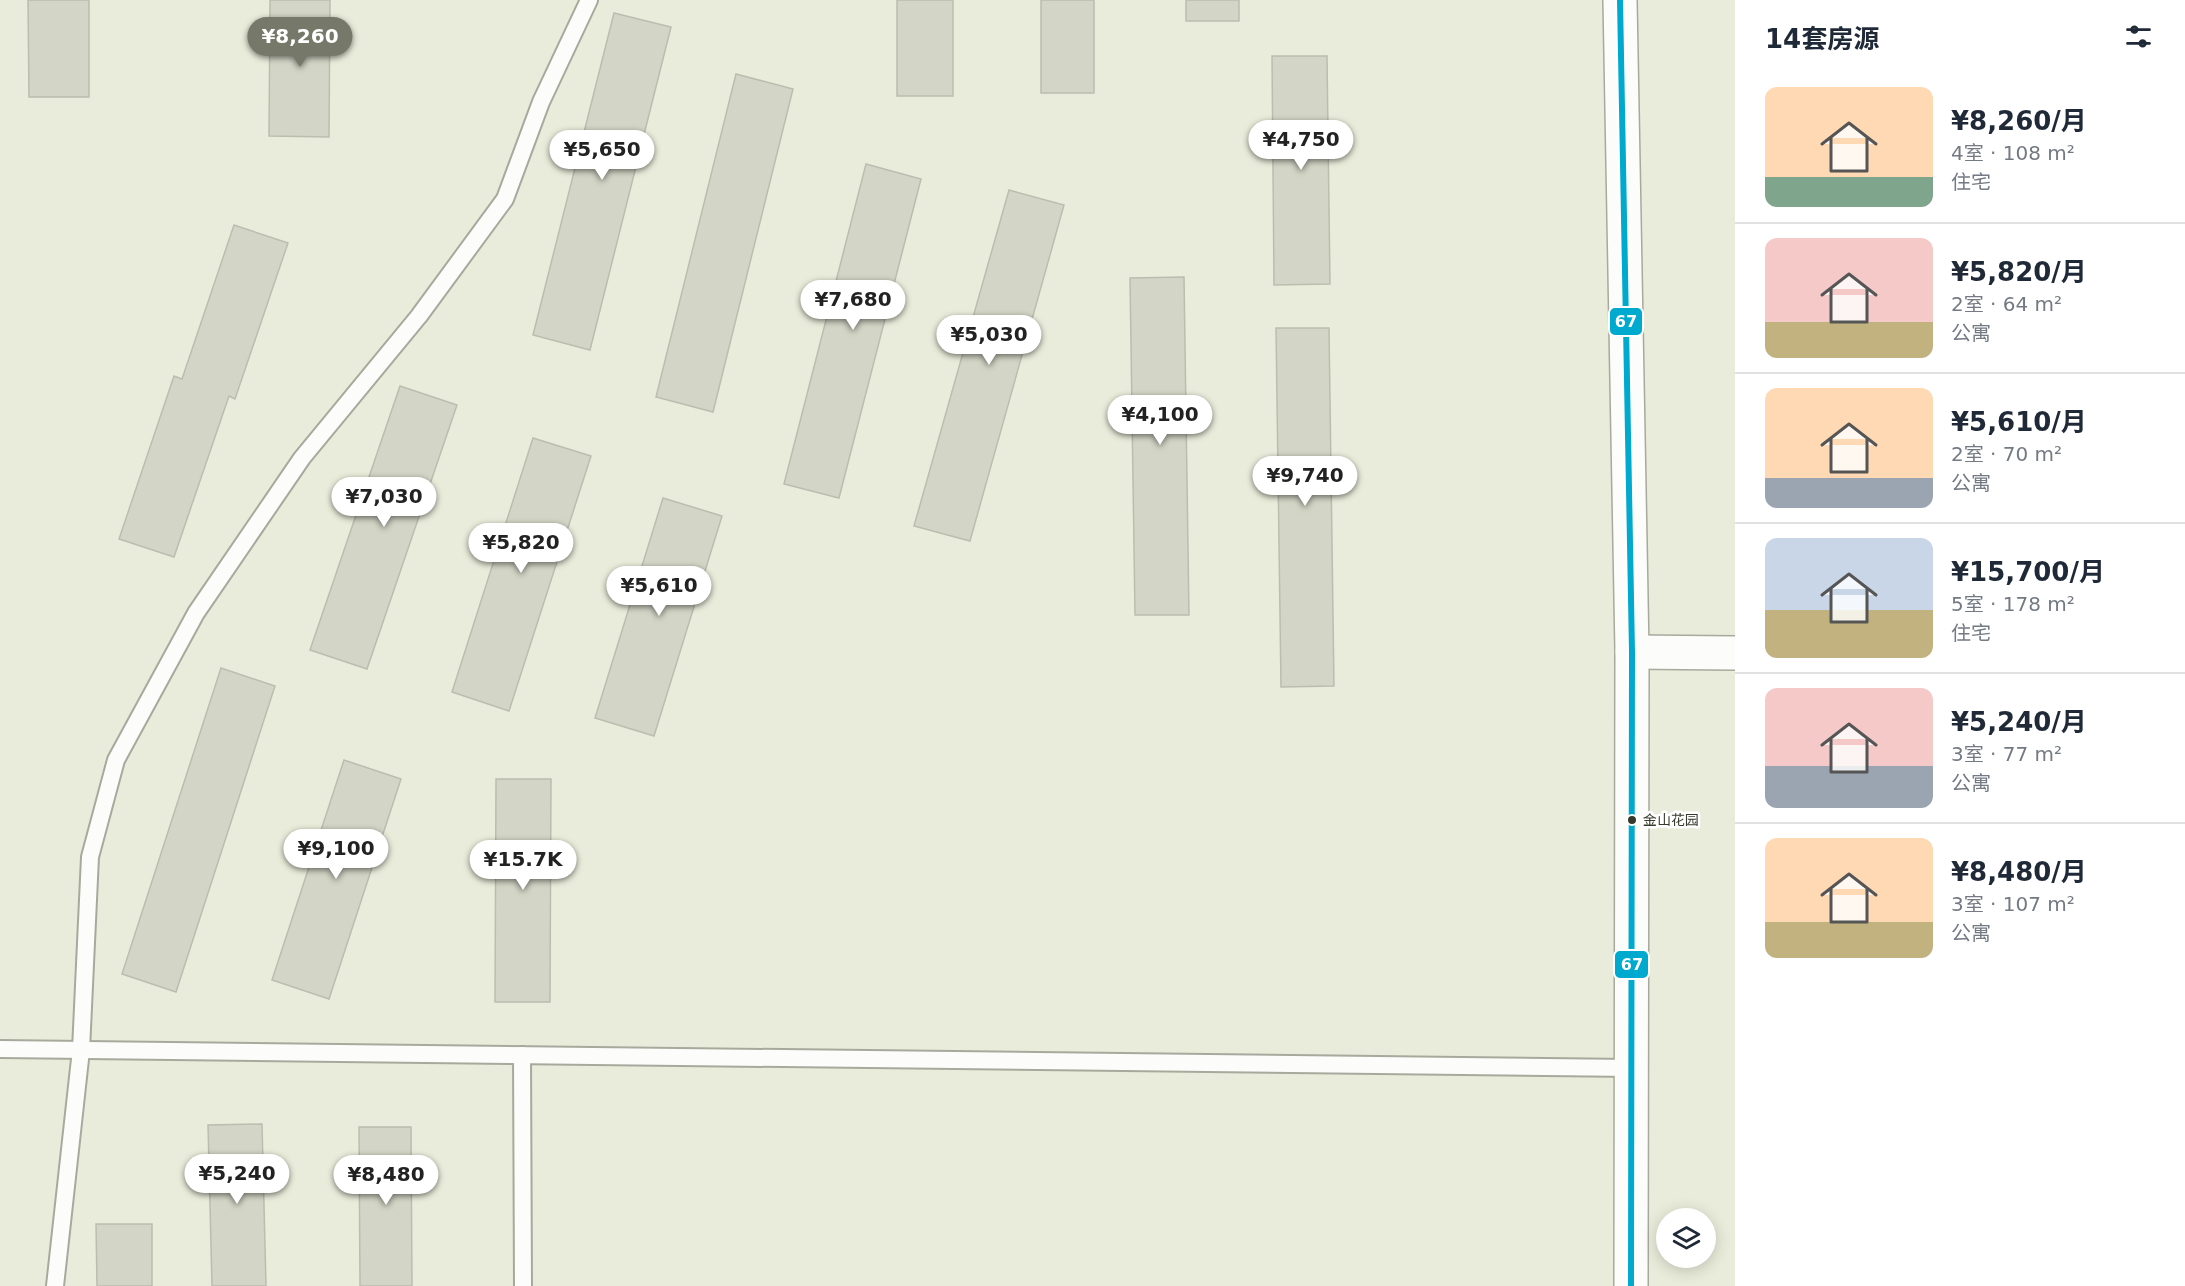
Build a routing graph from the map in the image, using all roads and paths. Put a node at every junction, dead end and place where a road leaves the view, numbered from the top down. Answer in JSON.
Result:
{"nodes":[{"id":1,"x":589,"y":0,"type":"edge"},
{"id":2,"x":1620,"y":0,"type":"edge"},
{"id":3,"x":1632,"y":652,"type":"junction"},
{"id":4,"x":1735,"y":653,"type":"edge"},
{"id":5,"x":0,"y":1049,"type":"edge"},
{"id":6,"x":81,"y":1050,"type":"junction"},
{"id":7,"x":522,"y":1055,"type":"junction"},
{"id":8,"x":1632,"y":1068,"type":"junction"},
{"id":9,"x":55,"y":1286,"type":"edge"},
{"id":10,"x":523,"y":1286,"type":"edge"},
{"id":11,"x":1631,"y":1286,"type":"edge"}],
"edges":[{"from":1,"to":6,"type":"lane"},
{"from":2,"to":3,"type":"street"},
{"from":3,"to":4,"type":"street"},
{"from":3,"to":8,"type":"street"},
{"from":5,"to":6,"type":"lane"},
{"from":6,"to":7,"type":"lane"},
{"from":6,"to":9,"type":"lane"},
{"from":7,"to":8,"type":"lane"},
{"from":7,"to":10,"type":"lane"},
{"from":8,"to":11,"type":"street"}]}
